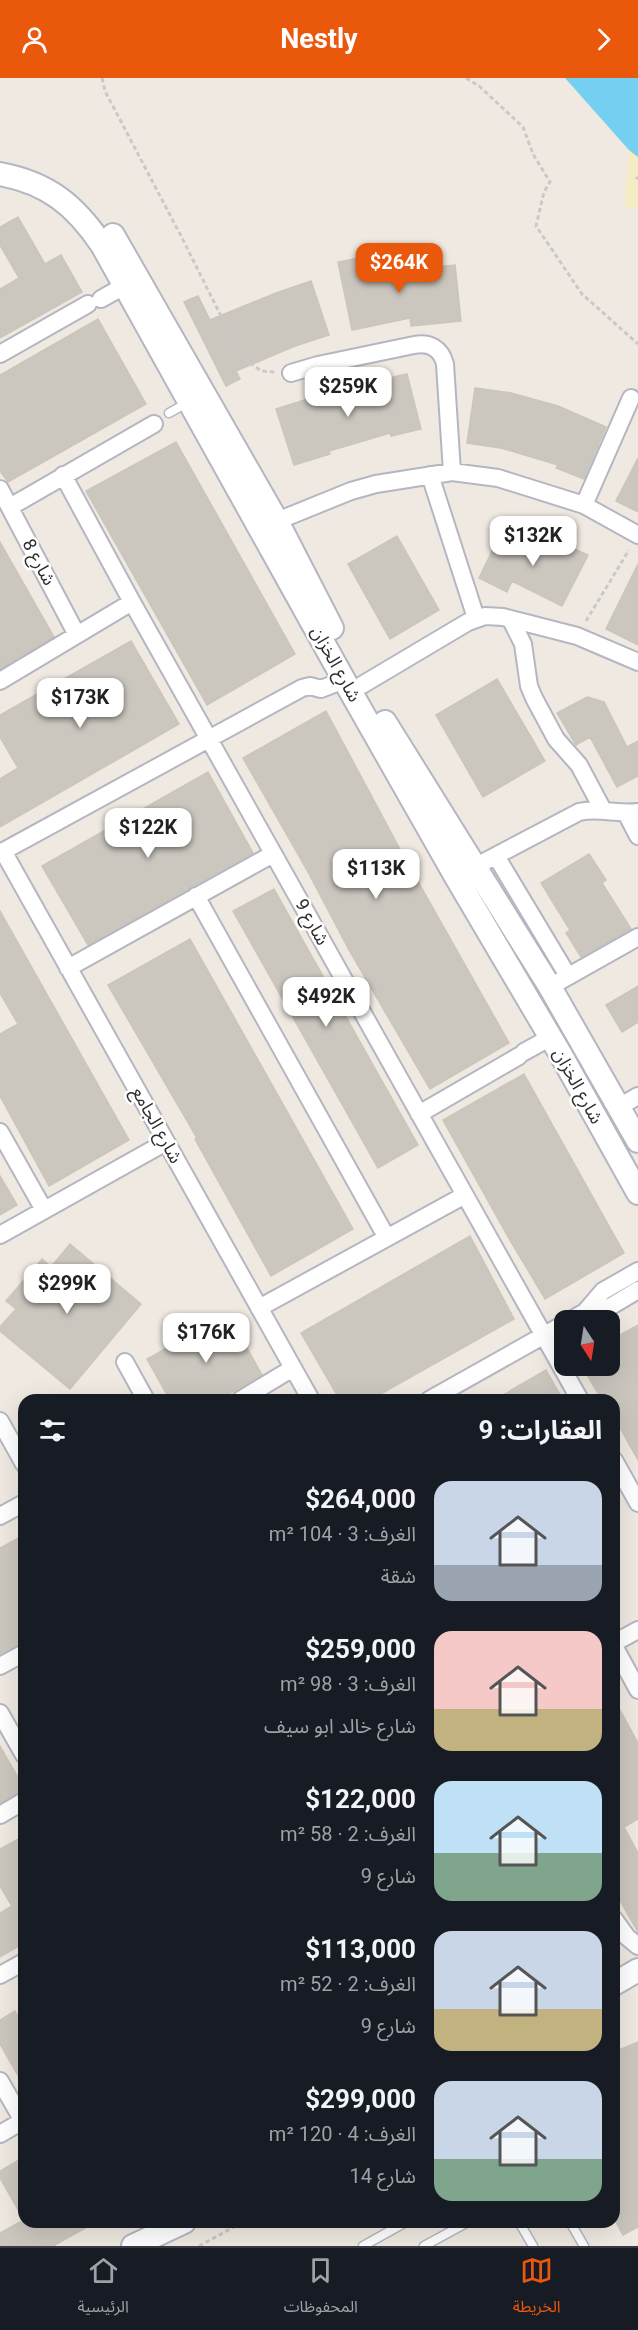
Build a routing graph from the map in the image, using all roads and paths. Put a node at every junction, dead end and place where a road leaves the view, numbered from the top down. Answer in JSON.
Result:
{"nodes":[{"id":1,"x":102,"y":78,"type":"edge"},
{"id":2,"x":466,"y":78,"type":"edge"},
{"id":3,"x":0,"y":163,"type":"edge"},
{"id":4,"x":0,"y":174,"type":"edge"},
{"id":5,"x":124,"y":286,"type":"junction"},
{"id":6,"x":638,"y":344,"type":"edge"},
{"id":7,"x":0,"y":354,"type":"edge"},
{"id":8,"x":291,"y":373,"type":"joint"},
{"id":9,"x":632,"y":398,"type":"dead end"},
{"id":10,"x":190,"y":402,"type":"junction"},
{"id":11,"x":168,"y":413,"type":"dead end"},
{"id":12,"x":154,"y":424,"type":"dead end"},
{"id":13,"x":452,"y":472,"type":"junction"},
{"id":14,"x":63,"y":475,"type":"junction"},
{"id":15,"x":430,"y":475,"type":"junction"},
{"id":16,"x":0,"y":489,"type":"edge"},
{"id":17,"x":584,"y":505,"type":"junction"},
{"id":18,"x":10,"y":507,"type":"junction"},
{"id":19,"x":277,"y":521,"type":"junction"},
{"id":20,"x":638,"y":535,"type":"edge"},
{"id":21,"x":132,"y":602,"type":"junction"},
{"id":22,"x":476,"y":618,"type":"junction"},
{"id":23,"x":511,"y":620,"type":"junction"},
{"id":24,"x":78,"y":635,"type":"junction"},
{"id":25,"x":577,"y":636,"type":"junction"},
{"id":26,"x":638,"y":662,"type":"edge"},
{"id":27,"x":0,"y":681,"type":"edge"},
{"id":28,"x":353,"y":682,"type":"junction"},
{"id":29,"x":209,"y":739,"type":"junction"},
{"id":30,"x":603,"y":810,"type":"junction"},
{"id":31,"x":632,"y":812,"type":"edge"},
{"id":32,"x":638,"y":836,"type":"edge"},
{"id":33,"x":2,"y":852,"type":"edge"},
{"id":34,"x":273,"y":854,"type":"junction"},
{"id":35,"x":496,"y":856,"type":"junction"},
{"id":36,"x":466,"y":872,"type":"junction"},
{"id":37,"x":196,"y":896,"type":"junction"},
{"id":38,"x":638,"y":937,"type":"edge"},
{"id":39,"x":68,"y":968,"type":"junction"},
{"id":40,"x":559,"y":982,"type":"junction"},
{"id":41,"x":551,"y":1037,"type":"junction"},
{"id":42,"x":628,"y":1102,"type":"edge"},
{"id":43,"x":419,"y":1114,"type":"junction"},
{"id":44,"x":0,"y":1132,"type":"edge"},
{"id":45,"x":638,"y":1141,"type":"edge"},
{"id":46,"x":166,"y":1142,"type":"junction"},
{"id":47,"x":638,"y":1192,"type":"edge"},
{"id":48,"x":465,"y":1195,"type":"junction"},
{"id":49,"x":44,"y":1210,"type":"junction"},
{"id":50,"x":0,"y":1235,"type":"edge"},
{"id":51,"x":387,"y":1238,"type":"junction"},
{"id":52,"x":638,"y":1271,"type":"edge"},
{"id":53,"x":638,"y":1290,"type":"edge"},
{"id":54,"x":259,"y":1308,"type":"junction"},
{"id":55,"x":584,"y":1310,"type":"edge"},
{"id":56,"x":600,"y":1310,"type":"edge"},
{"id":57,"x":554,"y":1330,"type":"edge"},
{"id":58,"x":544,"y":1335,"type":"junction"},
{"id":59,"x":125,"y":1362,"type":"dead end"},
{"id":60,"x":293,"y":1368,"type":"junction"},
{"id":61,"x":143,"y":1394,"type":"edge"},
{"id":62,"x":250,"y":1394,"type":"edge"},
{"id":63,"x":308,"y":1394,"type":"edge"},
{"id":64,"x":440,"y":1394,"type":"edge"},
{"id":65,"x":577,"y":1394,"type":"edge"},
{"id":66,"x":0,"y":1421,"type":"edge"},
{"id":67,"x":18,"y":1453,"type":"edge"},
{"id":68,"x":620,"y":1471,"type":"edge"},
{"id":69,"x":638,"y":1503,"type":"edge"},
{"id":70,"x":18,"y":1506,"type":"edge"},
{"id":71,"x":0,"y":1516,"type":"edge"},
{"id":72,"x":638,"y":1630,"type":"edge"},
{"id":73,"x":620,"y":1641,"type":"edge"},
{"id":74,"x":18,"y":1656,"type":"edge"},
{"id":75,"x":620,"y":1656,"type":"edge"},
{"id":76,"x":0,"y":1666,"type":"edge"},
{"id":77,"x":638,"y":1690,"type":"edge"},
{"id":78,"x":0,"y":1713,"type":"edge"},
{"id":79,"x":18,"y":1744,"type":"edge"},
{"id":80,"x":18,"y":1805,"type":"edge"},
{"id":81,"x":0,"y":1815,"type":"edge"},
{"id":82,"x":620,"y":1927,"type":"edge"},
{"id":83,"x":638,"y":1946,"type":"edge"},
{"id":84,"x":18,"y":1966,"type":"edge"},
{"id":85,"x":638,"y":1970,"type":"edge"},
{"id":86,"x":0,"y":1976,"type":"edge"},
{"id":87,"x":620,"y":1980,"type":"edge"},
{"id":88,"x":0,"y":2081,"type":"edge"},
{"id":89,"x":18,"y":2112,"type":"edge"},
{"id":90,"x":18,"y":2124,"type":"edge"},
{"id":91,"x":0,"y":2134,"type":"edge"},
{"id":92,"x":171,"y":2228,"type":"edge"},
{"id":93,"x":191,"y":2228,"type":"edge"},
{"id":94,"x":232,"y":2228,"type":"edge"},
{"id":95,"x":395,"y":2228,"type":"edge"},
{"id":96,"x":457,"y":2228,"type":"edge"},
{"id":97,"x":522,"y":2228,"type":"edge"},
{"id":98,"x":574,"y":2228,"type":"edge"},
{"id":99,"x":133,"y":2246,"type":"edge"},
{"id":100,"x":161,"y":2246,"type":"edge"},
{"id":101,"x":199,"y":2246,"type":"edge"},
{"id":102,"x":363,"y":2246,"type":"edge"},
{"id":103,"x":424,"y":2246,"type":"edge"},
{"id":104,"x":533,"y":2246,"type":"edge"},
{"id":105,"x":584,"y":2246,"type":"edge"}],
"edges":[{"from":1,"to":8,"type":"path"},
{"from":2,"to":6,"type":"path"},
{"from":3,"to":19,"type":"main road","name":"شارع الخزان"},
{"from":4,"to":5,"type":"main road","name":"شارع الخزان"},
{"from":5,"to":7,"type":"street"},
{"from":5,"to":10,"type":"main road","name":"شارع الخزان"},
{"from":8,"to":13,"type":"street"},
{"from":9,"to":17,"type":"street"},
{"from":10,"to":11,"type":"lane"},
{"from":10,"to":28,"type":"main road","name":"شارع الخزان"},
{"from":12,"to":14,"type":"street"},
{"from":13,"to":15,"type":"street"},
{"from":13,"to":17,"type":"street"},
{"from":14,"to":18,"type":"street"},
{"from":14,"to":21,"type":"street","name":"شارع 9"},
{"from":15,"to":19,"type":"street"},
{"from":15,"to":22,"type":"street"},
{"from":16,"to":18,"type":"street","name":"شارع 8"},
{"from":17,"to":20,"type":"street"},
{"from":18,"to":24,"type":"street","name":"شارع 8"},
{"from":19,"to":28,"type":"main road","name":"شارع الخزان"},
{"from":20,"to":25,"type":"path"},
{"from":21,"to":24,"type":"street"},
{"from":21,"to":29,"type":"street","name":"شارع 9"},
{"from":22,"to":23,"type":"street"},
{"from":22,"to":28,"type":"street"},
{"from":23,"to":25,"type":"street"},
{"from":23,"to":30,"type":"street"},
{"from":24,"to":27,"type":"street"},
{"from":25,"to":26,"type":"street"},
{"from":28,"to":29,"type":"street"},
{"from":28,"to":36,"type":"main road","name":"شارع الخزان"},
{"from":29,"to":33,"type":"street"},
{"from":29,"to":34,"type":"street","name":"شارع 9"},
{"from":30,"to":31,"type":"street"},
{"from":30,"to":35,"type":"street"},
{"from":31,"to":32,"type":"street"},
{"from":33,"to":39,"type":"street","name":"شارع الجامع"},
{"from":34,"to":37,"type":"street"},
{"from":34,"to":43,"type":"street","name":"شارع 9"},
{"from":35,"to":36,"type":"street"},
{"from":35,"to":40,"type":"street"},
{"from":36,"to":40,"type":"main road","name":"شارع الخزان"},
{"from":36,"to":41,"type":"main road","name":"شارع الخزان"},
{"from":37,"to":39,"type":"street"},
{"from":37,"to":51,"type":"street"},
{"from":38,"to":40,"type":"street"},
{"from":39,"to":46,"type":"street","name":"شارع الجامع"},
{"from":40,"to":42,"type":"main road","name":"شارع الخزان"},
{"from":41,"to":43,"type":"street"},
{"from":41,"to":47,"type":"main road","name":"شارع الخزان"},
{"from":42,"to":45,"type":"main road","name":"شارع الخزان"},
{"from":43,"to":48,"type":"street","name":"شارع 9"},
{"from":44,"to":49,"type":"street"},
{"from":46,"to":49,"type":"street"},
{"from":46,"to":54,"type":"street","name":"شارع الجامع"},
{"from":48,"to":51,"type":"street"},
{"from":48,"to":58,"type":"street","name":"شارع 9"},
{"from":49,"to":50,"type":"street"},
{"from":51,"to":54,"type":"street"},
{"from":52,"to":55,"type":"street"},
{"from":53,"to":56,"type":"street"},
{"from":54,"to":60,"type":"street","name":"شارع الجامع"},
{"from":57,"to":58,"type":"street"},
{"from":58,"to":64,"type":"street"},
{"from":58,"to":65,"type":"street","name":"شارع 9"},
{"from":59,"to":61,"type":"street"},
{"from":60,"to":62,"type":"street"},
{"from":60,"to":63,"type":"street","name":"شارع الجامع"},
{"from":66,"to":67,"type":"street"},
{"from":68,"to":69,"type":"street"},
{"from":70,"to":71,"type":"street"},
{"from":72,"to":73,"type":"street"},
{"from":74,"to":76,"type":"street"},
{"from":75,"to":77,"type":"street"},
{"from":78,"to":79,"type":"street"},
{"from":80,"to":81,"type":"street"},
{"from":82,"to":83,"type":"street"},
{"from":84,"to":86,"type":"street"},
{"from":85,"to":87,"type":"main road"},
{"from":88,"to":89,"type":"street"},
{"from":90,"to":91,"type":"street"},
{"from":92,"to":99,"type":"main road"},
{"from":93,"to":100,"type":"main road"},
{"from":94,"to":101,"type":"path"},
{"from":95,"to":102,"type":"lane"},
{"from":96,"to":103,"type":"lane"},
{"from":97,"to":104,"type":"lane"},
{"from":98,"to":105,"type":"lane"}]}
